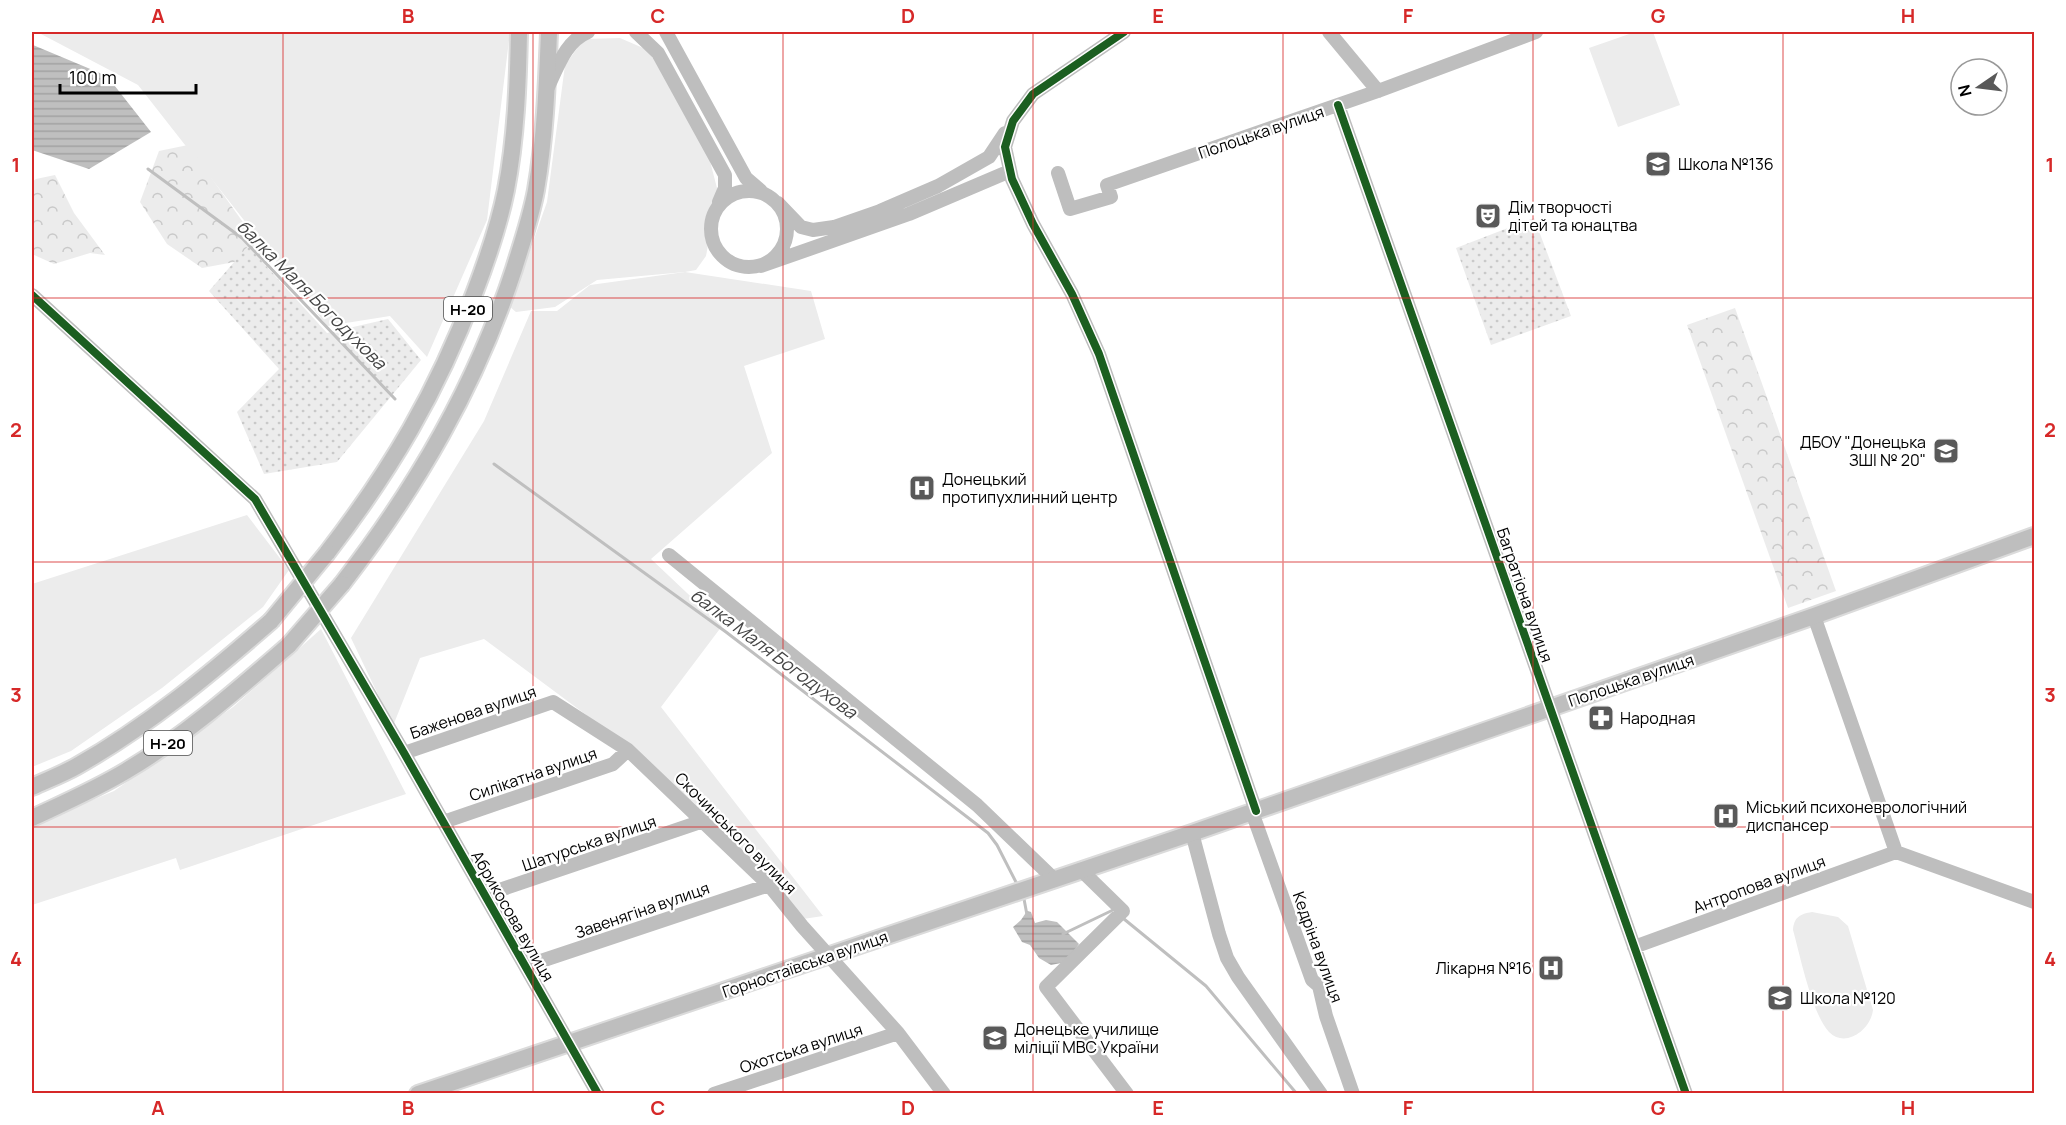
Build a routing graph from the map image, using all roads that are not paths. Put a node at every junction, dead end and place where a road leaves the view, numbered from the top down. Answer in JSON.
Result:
{"nodes":[{"id":1,"x":519,"y":32,"type":"edge"},
{"id":2,"x":549,"y":32,"type":"edge"},
{"id":3,"x":588,"y":32,"type":"edge"},
{"id":4,"x":636,"y":32,"type":"edge"},
{"id":5,"x":666,"y":32,"type":"edge"},
{"id":6,"x":1124,"y":32,"type":"edge"},
{"id":7,"x":1329,"y":32,"type":"edge"},
{"id":8,"x":1536,"y":32,"type":"edge"},
{"id":9,"x":547,"y":89,"type":"junction"},
{"id":10,"x":1378,"y":91,"type":"junction"},
{"id":11,"x":1338,"y":105,"type":"junction"},
{"id":12,"x":1013,"y":121,"type":"junction"},
{"id":13,"x":1010,"y":171,"type":"junction"},
{"id":14,"x":1058,"y":172,"type":"dead end"},
{"id":15,"x":762,"y":193,"type":"junction"},
{"id":16,"x":778,"y":203,"type":"junction"},
{"id":17,"x":718,"y":205,"type":"junction"},
{"id":18,"x":761,"y":266,"type":"junction"},
{"id":19,"x":32,"y":295,"type":"edge"},
{"id":20,"x":2034,"y":536,"type":"edge"},
{"id":21,"x":669,"y":555,"type":"dead end"},
{"id":22,"x":1814,"y":616,"type":"junction"},
{"id":23,"x":553,"y":702,"type":"joint"},
{"id":24,"x":1550,"y":708,"type":"junction"},
{"id":25,"x":628,"y":750,"type":"junction"},
{"id":26,"x":404,"y":753,"type":"junction"},
{"id":27,"x":32,"y":787,"type":"edge"},
{"id":28,"x":1254,"y":811,"type":"junction"},
{"id":29,"x":32,"y":818,"type":"edge"},
{"id":30,"x":703,"y":821,"type":"junction"},
{"id":31,"x":443,"y":822,"type":"junction"},
{"id":32,"x":1192,"y":833,"type":"junction"},
{"id":33,"x":1896,"y":852,"type":"junction"},
{"id":34,"x":1081,"y":870,"type":"junction"},
{"id":35,"x":1054,"y":879,"type":"junction"},
{"id":36,"x":769,"y":885,"type":"junction"},
{"id":37,"x":485,"y":895,"type":"junction"},
{"id":38,"x":2034,"y":902,"type":"edge"},
{"id":39,"x":1634,"y":947,"type":"junction"},
{"id":40,"x":830,"y":956,"type":"junction"},
{"id":41,"x":526,"y":966,"type":"junction"},
{"id":42,"x":898,"y":1033,"type":"junction"},
{"id":43,"x":570,"y":1042,"type":"junction"},
{"id":44,"x":418,"y":1094,"type":"edge"},
{"id":45,"x":598,"y":1094,"type":"edge"},
{"id":46,"x":714,"y":1094,"type":"edge"},
{"id":47,"x":944,"y":1094,"type":"edge"},
{"id":48,"x":1127,"y":1094,"type":"edge"},
{"id":49,"x":1321,"y":1094,"type":"edge"},
{"id":50,"x":1353,"y":1094,"type":"edge"},
{"id":51,"x":1686,"y":1094,"type":"edge"}],
"edges":[{"from":1,"to":27,"type":"main road","number":"Н-20","bridge":true},
{"from":2,"to":9,"type":"main road","number":"Н-20"},
{"from":3,"to":9,"type":"street"},
{"from":4,"to":17,"type":"street"},
{"from":5,"to":15,"type":"street"},
{"from":6,"to":12,"type":"street"},
{"from":7,"to":10,"type":"street"},
{"from":8,"to":10,"type":"street","name":"Полоцька вулиця"},
{"from":9,"to":29,"type":"main road","number":"Н-20","bridge":true},
{"from":10,"to":11,"type":"street","name":"Полоцька вулиця"},
{"from":11,"to":14,"type":"street","name":"Полоцька вулиця"},
{"from":11,"to":24,"type":"street","name":"Багратіона вулиця"},
{"from":12,"to":13,"type":"street","name":"Кедріна вулиця"},
{"from":12,"to":16,"type":"street"},
{"from":13,"to":18,"type":"street"},
{"from":13,"to":28,"type":"street","name":"Кедріна вулиця"},
{"from":15,"to":16,"type":"street"},
{"from":15,"to":17,"type":"street"},
{"from":16,"to":18,"type":"street"},
{"from":17,"to":18,"type":"street"},
{"from":19,"to":26,"type":"street","name":"Абрикосова вулиця"},
{"from":20,"to":22,"type":"main road","name":"Полоцька вулиця"},
{"from":21,"to":35,"type":"street"},
{"from":22,"to":24,"type":"main road","name":"Полоцька вулиця"},
{"from":22,"to":33,"type":"street"},
{"from":23,"to":25,"type":"street","name":"Скочинського вулиця"},
{"from":23,"to":26,"type":"street","name":"Баженова вулиця"},
{"from":24,"to":28,"type":"main road","name":"Полоцька вулиця"},
{"from":24,"to":39,"type":"street","name":"Багратіона вулиця"},
{"from":25,"to":30,"type":"street","name":"Скочинського вулиця"},
{"from":25,"to":31,"type":"street","name":"Силікатна вулиця"},
{"from":26,"to":31,"type":"street","name":"Абрикосова вулиця"},
{"from":28,"to":32,"type":"main road","name":"Полоцька вулиця"},
{"from":28,"to":50,"type":"street","name":"Кедріна вулиця"},
{"from":30,"to":36,"type":"street","name":"Скочинського вулиця"},
{"from":30,"to":37,"type":"street","name":"Шатурська вулиця"},
{"from":31,"to":37,"type":"street","name":"Абрикосова вулиця"},
{"from":32,"to":34,"type":"main road","name":"Горностаївська вулиця"},
{"from":32,"to":49,"type":"street"},
{"from":33,"to":38,"type":"street"},
{"from":33,"to":39,"type":"street","name":"Антропова вулиця"},
{"from":34,"to":35,"type":"main road","name":"Горностаївська вулиця"},
{"from":34,"to":48,"type":"street"},
{"from":35,"to":40,"type":"main road","name":"Горностаївська вулиця"},
{"from":36,"to":40,"type":"street","name":"Скочинського вулиця"},
{"from":36,"to":41,"type":"street","name":"Завенягіна вулиця"},
{"from":37,"to":41,"type":"street","name":"Абрикосова вулиця"},
{"from":39,"to":51,"type":"street","name":"Багратіона вулиця"},
{"from":40,"to":42,"type":"street","name":"Скочинського вулиця"},
{"from":40,"to":43,"type":"main road","name":"Горностаївська вулиця"},
{"from":41,"to":43,"type":"street","name":"Абрикосова вулиця"},
{"from":42,"to":46,"type":"street","name":"Охотська вулиця"},
{"from":42,"to":47,"type":"street","name":"Скочинського вулиця"},
{"from":43,"to":44,"type":"main road","name":"Горностаївська вулиця"},
{"from":43,"to":45,"type":"street","name":"Абрикосова вулиця"}]}
